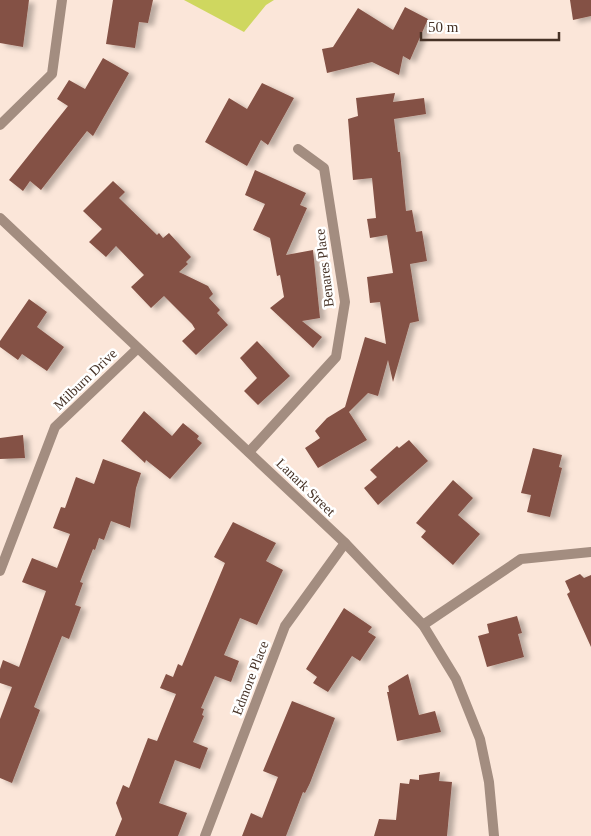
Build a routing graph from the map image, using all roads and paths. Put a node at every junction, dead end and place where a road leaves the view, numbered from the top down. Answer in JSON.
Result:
{"nodes":[{"id":1,"x":62,"y":0,"type":"edge"},
{"id":2,"x":0,"y":125,"type":"edge"},
{"id":3,"x":298,"y":149,"type":"dead end"},
{"id":4,"x":0,"y":218,"type":"edge"},
{"id":5,"x":137,"y":349,"type":"junction"},
{"id":6,"x":250,"y":452,"type":"junction"},
{"id":7,"x":344,"y":543,"type":"junction"},
{"id":8,"x":591,"y":552,"type":"edge"},
{"id":9,"x":0,"y":571,"type":"edge"},
{"id":10,"x":423,"y":625,"type":"junction"},
{"id":11,"x":205,"y":836,"type":"edge"},
{"id":12,"x":494,"y":836,"type":"edge"}],
"edges":[{"from":1,"to":2,"type":"street"},
{"from":3,"to":6,"type":"street","name":"Benares Place"},
{"from":4,"to":5,"type":"street","name":"Lanark Street"},
{"from":5,"to":6,"type":"street","name":"Lanark Street"},
{"from":5,"to":9,"type":"street","name":"Milburn Drive"},
{"from":6,"to":7,"type":"street","name":"Lanark Street"},
{"from":7,"to":10,"type":"street","name":"Lanark Street"},
{"from":7,"to":11,"type":"street","name":"Edmore Place"},
{"from":8,"to":10,"type":"street"},
{"from":10,"to":12,"type":"street","name":"Lanark Street"}]}
